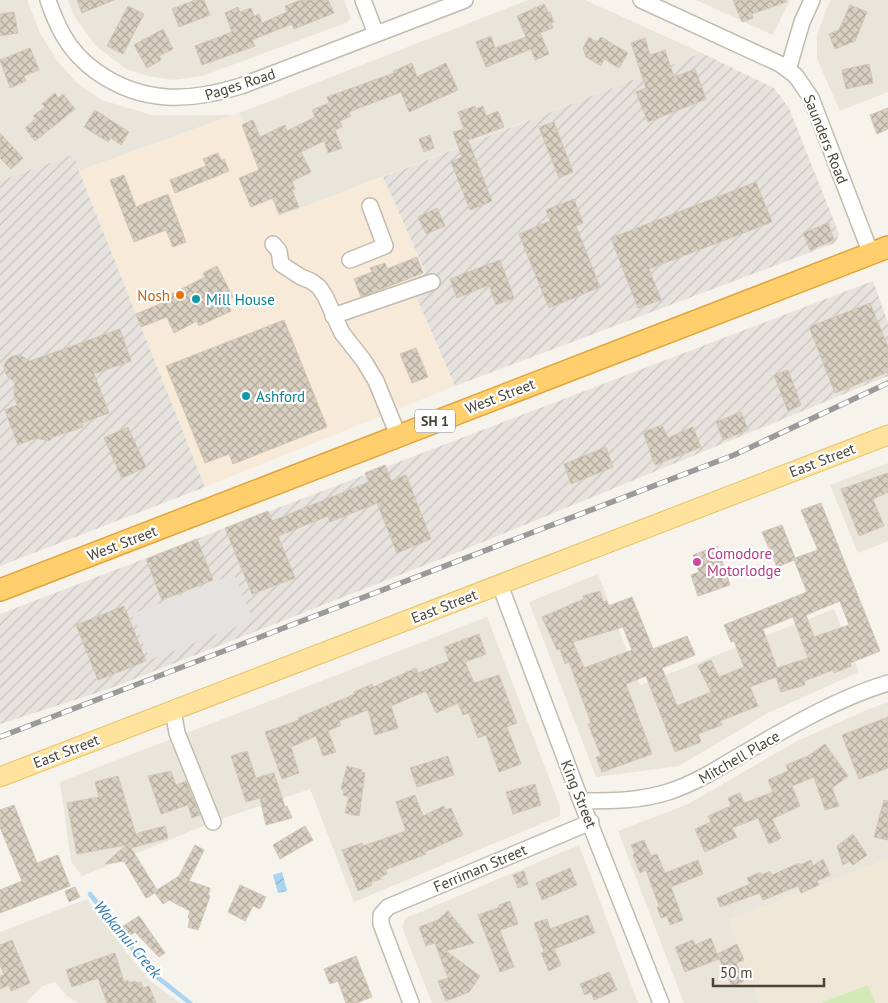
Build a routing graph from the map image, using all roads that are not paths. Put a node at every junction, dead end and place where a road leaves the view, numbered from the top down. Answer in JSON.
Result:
{"nodes":[{"id":1,"x":48,"y":0,"type":"edge"},
{"id":2,"x":363,"y":0,"type":"edge"},
{"id":3,"x":465,"y":0,"type":"edge"},
{"id":4,"x":641,"y":0,"type":"edge"},
{"id":5,"x":812,"y":0,"type":"edge"},
{"id":6,"x":376,"y":34,"type":"junction"},
{"id":7,"x":788,"y":70,"type":"junction"},
{"id":8,"x":370,"y":206,"type":"dead end"},
{"id":9,"x":273,"y":244,"type":"dead end"},
{"id":10,"x":879,"y":250,"type":"edge"},
{"id":11,"x":350,"y":260,"type":"dead end"},
{"id":12,"x":432,"y":282,"type":"dead end"},
{"id":13,"x":334,"y":316,"type":"junction"},
{"id":14,"x":398,"y":435,"type":"junction"},
{"id":15,"x":888,"y":435,"type":"edge"},
{"id":16,"x":500,"y":585,"type":"junction"},
{"id":17,"x":0,"y":590,"type":"edge"},
{"id":18,"x":888,"y":683,"type":"edge"},
{"id":19,"x":173,"y":710,"type":"junction"},
{"id":20,"x":0,"y":777,"type":"edge"},
{"id":21,"x":581,"y":802,"type":"junction"},
{"id":22,"x":213,"y":822,"type":"dead end"},
{"id":23,"x":590,"y":822,"type":"junction"},
{"id":24,"x":411,"y":1003,"type":"edge"},
{"id":25,"x":661,"y":1003,"type":"edge"}],
"edges":[{"from":1,"to":6,"type":"street","name":"Pages Road"},
{"from":2,"to":6,"type":"street"},
{"from":3,"to":6,"type":"street","name":"Pages Road"},
{"from":4,"to":7,"type":"street","name":"Saunders Road"},
{"from":5,"to":7,"type":"street"},
{"from":7,"to":10,"type":"street","name":"Saunders Road"},
{"from":8,"to":11,"type":"street"},
{"from":9,"to":13,"type":"street"},
{"from":10,"to":14,"type":"highway","name":"West Street","number":"SH 1"},
{"from":12,"to":13,"type":"street"},
{"from":13,"to":14,"type":"street"},
{"from":14,"to":17,"type":"highway","name":"West Street","number":"SH 1"},
{"from":15,"to":16,"type":"main road","name":"East Street"},
{"from":16,"to":19,"type":"main road","name":"East Street"},
{"from":16,"to":21,"type":"street","name":"King Street"},
{"from":18,"to":21,"type":"street","name":"Mitchell Place"},
{"from":19,"to":20,"type":"main road","name":"East Street"},
{"from":19,"to":22,"type":"street"},
{"from":21,"to":23,"type":"street","name":"King Street"},
{"from":23,"to":24,"type":"street","name":"Ferriman Street"},
{"from":23,"to":25,"type":"street","name":"King Street"}]}
